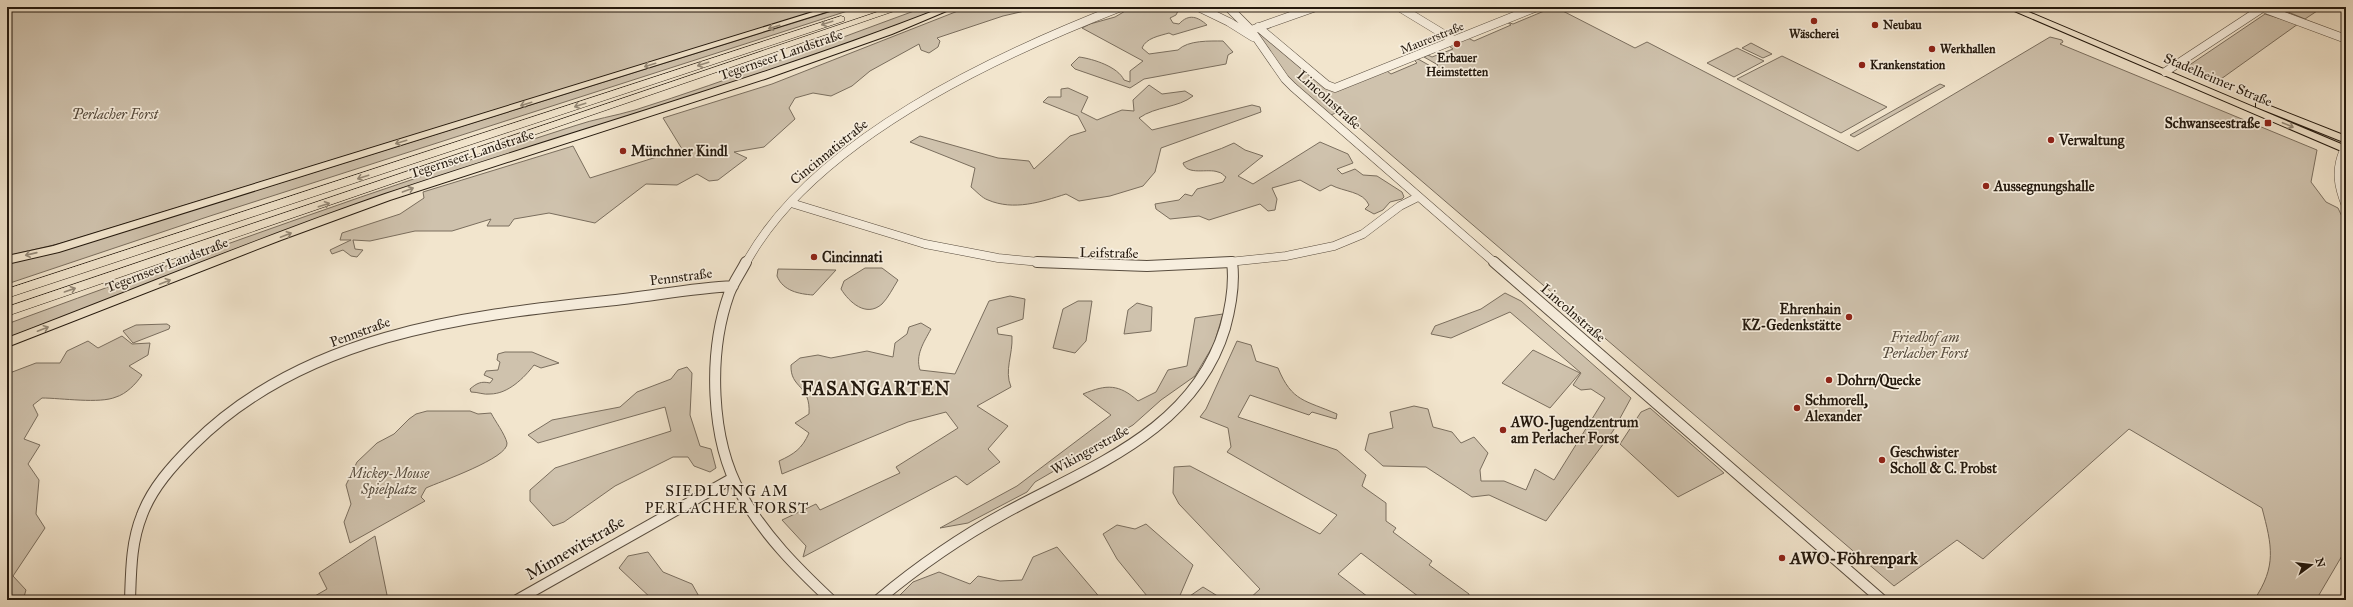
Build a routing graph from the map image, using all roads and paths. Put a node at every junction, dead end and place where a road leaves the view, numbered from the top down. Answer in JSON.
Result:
{"nodes":[{"id":1,"x":838,"y":7,"type":"edge"},
{"id":2,"x":877,"y":7,"type":"edge"},
{"id":3,"x":901,"y":7,"type":"edge"},
{"id":4,"x":952,"y":7,"type":"edge"},
{"id":5,"x":1121,"y":7,"type":"edge"},
{"id":6,"x":1198,"y":7,"type":"edge"},
{"id":7,"x":1316,"y":7,"type":"edge"},
{"id":8,"x":1399,"y":7,"type":"edge"},
{"id":9,"x":1537,"y":7,"type":"edge"},
{"id":10,"x":2009,"y":7,"type":"edge"},
{"id":11,"x":2021,"y":7,"type":"edge"},
{"id":12,"x":2262,"y":7,"type":"edge"},
{"id":13,"x":1227,"y":8,"type":"edge"},
{"id":14,"x":1252,"y":32,"type":"junction"},
{"id":15,"x":2081,"y":34,"type":"junction"},
{"id":16,"x":2346,"y":39,"type":"edge"},
{"id":17,"x":1455,"y":40,"type":"junction"},
{"id":18,"x":2168,"y":70,"type":"junction"},
{"id":19,"x":1335,"y":88,"type":"joint"},
{"id":20,"x":2346,"y":147,"type":"edge"},
{"id":21,"x":1418,"y":197,"type":"junction"},
{"id":22,"x":791,"y":203,"type":"junction"},
{"id":23,"x":2346,"y":206,"type":"edge"},
{"id":24,"x":7,"y":260,"type":"edge"},
{"id":25,"x":1232,"y":262,"type":"junction"},
{"id":26,"x":733,"y":286,"type":"junction"},
{"id":27,"x":7,"y":294,"type":"edge"},
{"id":28,"x":7,"y":312,"type":"edge"},
{"id":29,"x":7,"y":344,"type":"edge"},
{"id":30,"x":733,"y":478,"type":"junction"},
{"id":31,"x":130,"y":600,"type":"edge"},
{"id":32,"x":517,"y":600,"type":"edge"},
{"id":33,"x":831,"y":600,"type":"edge"},
{"id":34,"x":878,"y":600,"type":"edge"},
{"id":35,"x":1882,"y":600,"type":"edge"}],
"edges":[{"from":1,"to":24,"type":"main road","name":"Tegernseer Landstraße","one_way":true},
{"from":2,"to":27,"type":"highway","one_way":true},
{"from":28,"to":3,"type":"highway","one_way":true},
{"from":29,"to":4,"type":"main road","name":"Tegernseer Landstraße","one_way":true},
{"from":5,"to":22,"type":"street","name":"Cincinnatistraße"},
{"from":6,"to":14,"type":"street","name":"Lincolnstraße"},
{"from":7,"to":14,"type":"street"},
{"from":8,"to":17,"type":"street"},
{"from":9,"to":17,"type":"street","name":"Maurerstraße"},
{"from":10,"to":15,"type":"main road","name":"Stadelheimer Straße"},
{"from":11,"to":15,"type":"main road","name":"Stadelheimer Straße"},
{"from":12,"to":16,"type":"street"},
{"from":12,"to":18,"type":"street"},
{"from":13,"to":14,"type":"street","name":"Lincolnstraße"},
{"from":14,"to":19,"type":"street","name":"Lincolnstraße"},
{"from":14,"to":21,"type":"street","name":"Lincolnstraße"},
{"from":15,"to":18,"type":"main road","name":"Stadelheimer Straße"},
{"from":17,"to":19,"type":"street","name":"Maurerstraße"},
{"from":18,"to":20,"type":"main road","name":"Stadelheimer Straße"},
{"from":20,"to":23,"type":"street"},
{"from":21,"to":25,"type":"street","name":"Leifstraße"},
{"from":21,"to":35,"type":"street","name":"Lincolnstraße"},
{"from":22,"to":25,"type":"street","name":"Leifstraße"},
{"from":22,"to":26,"type":"street","name":"Cincinnatistraße"},
{"from":25,"to":34,"type":"street","name":"Wikingerstraße"},
{"from":26,"to":30,"type":"street","name":"Cincinnatistraße"},
{"from":26,"to":31,"type":"street","name":"Pennstraße"},
{"from":30,"to":32,"type":"street","name":"Minnewitstraße"},
{"from":30,"to":33,"type":"street","name":"Cincinnatistraße"}]}
